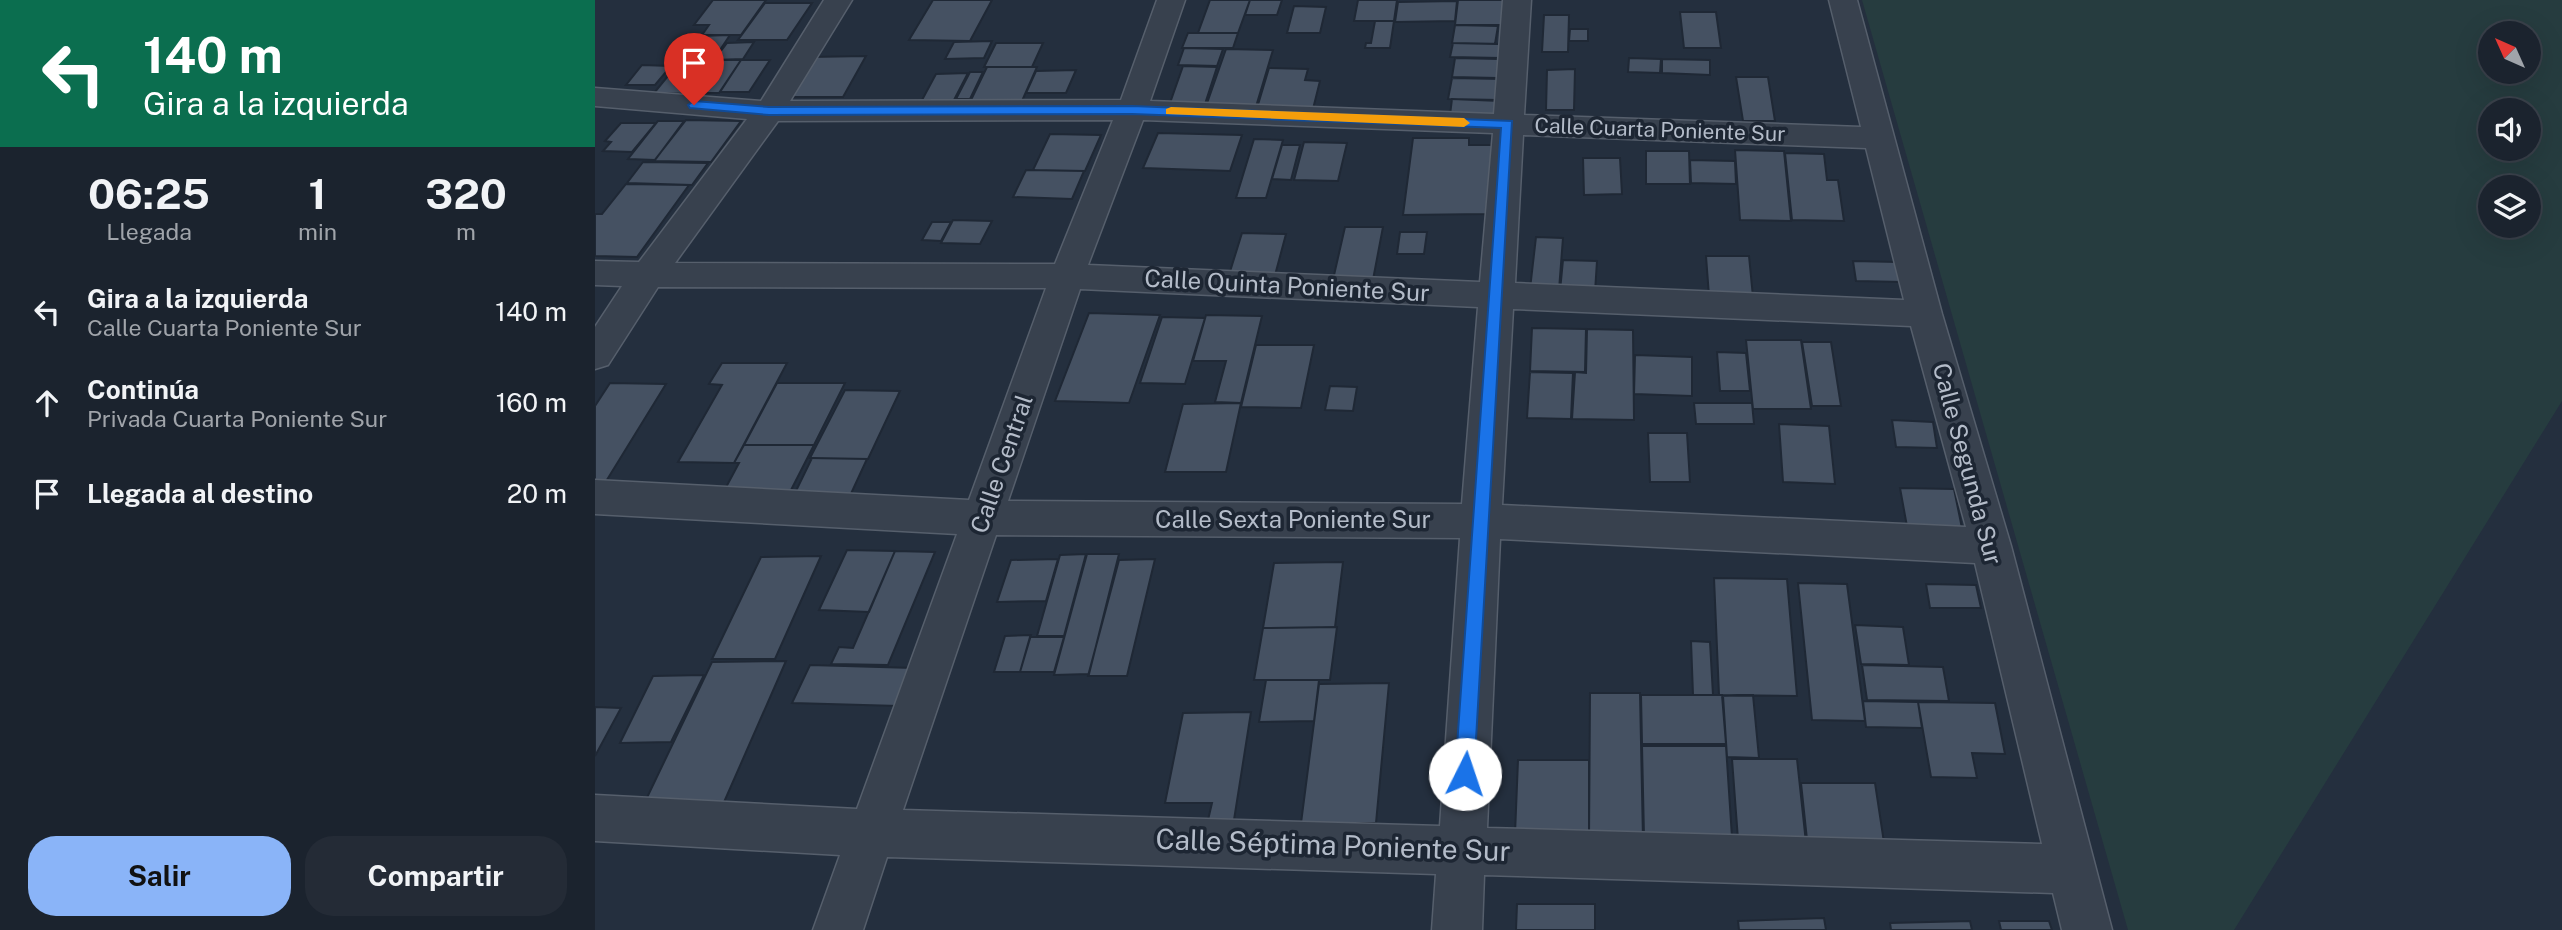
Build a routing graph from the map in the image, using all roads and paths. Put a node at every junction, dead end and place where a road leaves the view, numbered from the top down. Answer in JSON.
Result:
{"nodes":[{"id":1,"x":838,"y":0,"type":"edge"},
{"id":2,"x":1171,"y":0,"type":"edge"},
{"id":3,"x":1517,"y":0,"type":"edge"},
{"id":4,"x":1843,"y":0,"type":"edge"},
{"id":5,"x":595,"y":97,"type":"edge"},
{"id":6,"x":1132,"y":110,"type":"junction"},
{"id":7,"x":769,"y":111,"type":"junction"},
{"id":8,"x":1508,"y":124,"type":"junction"},
{"id":9,"x":1879,"y":138,"type":"junction"},
{"id":10,"x":595,"y":273,"type":"edge"},
{"id":11,"x":648,"y":275,"type":"junction"},
{"id":12,"x":1067,"y":276,"type":"junction"},
{"id":13,"x":1497,"y":295,"type":"junction"},
{"id":14,"x":1925,"y":314,"type":"junction"},
{"id":15,"x":595,"y":355,"type":"edge"},
{"id":16,"x":595,"y":497,"type":"edge"},
{"id":17,"x":984,"y":519,"type":"junction"},
{"id":18,"x":1481,"y":521,"type":"junction"},
{"id":19,"x":1991,"y":546,"type":"junction"},
{"id":20,"x":595,"y":818,"type":"edge"},
{"id":21,"x":872,"y":833,"type":"junction"},
{"id":22,"x":1460,"y":848,"type":"junction"},
{"id":23,"x":2071,"y":869,"type":"junction"},
{"id":24,"x":838,"y":930,"type":"edge"},
{"id":25,"x":1457,"y":930,"type":"edge"},
{"id":26,"x":2087,"y":930,"type":"edge"}],
"edges":[{"from":1,"to":7,"type":"street"},
{"from":2,"to":6,"type":"street","name":"Calle Central"},
{"from":3,"to":8,"type":"street"},
{"from":4,"to":9,"type":"street","name":"Calle Segunda Sur"},
{"from":5,"to":7,"type":"street","name":"Calle Cuarta Poniente Sur"},
{"from":6,"to":7,"type":"street","name":"Calle Cuarta Poniente Sur"},
{"from":6,"to":8,"type":"street","name":"Calle Cuarta Poniente Sur"},
{"from":6,"to":12,"type":"street","name":"Calle Central"},
{"from":7,"to":11,"type":"street"},
{"from":8,"to":9,"type":"street","name":"Calle Cuarta Poniente Sur"},
{"from":8,"to":13,"type":"street"},
{"from":9,"to":14,"type":"street","name":"Calle Segunda Sur"},
{"from":10,"to":11,"type":"street","name":"Calle Quinta Poniente Sur"},
{"from":11,"to":12,"type":"street","name":"Calle Quinta Poniente Sur"},
{"from":11,"to":15,"type":"street"},
{"from":12,"to":13,"type":"street","name":"Calle Quinta Poniente Sur"},
{"from":12,"to":17,"type":"street","name":"Calle Central"},
{"from":13,"to":14,"type":"street","name":"Calle Quinta Poniente Sur"},
{"from":13,"to":18,"type":"street"},
{"from":14,"to":19,"type":"street","name":"Calle Segunda Sur"},
{"from":16,"to":17,"type":"street","name":"Calle Sexta Poniente Sur"},
{"from":17,"to":18,"type":"street","name":"Calle Sexta Poniente Sur"},
{"from":17,"to":21,"type":"street","name":"Calle Central"},
{"from":18,"to":19,"type":"street","name":"Calle Sexta Poniente Sur"},
{"from":18,"to":22,"type":"street"},
{"from":19,"to":23,"type":"street","name":"Calle Segunda Sur"},
{"from":20,"to":21,"type":"street","name":"Calle Séptima Poniente Sur"},
{"from":21,"to":22,"type":"street","name":"Calle Séptima Poniente Sur"},
{"from":21,"to":24,"type":"street","name":"Calle Central"},
{"from":22,"to":23,"type":"street","name":"Calle Séptima Poniente Sur"},
{"from":22,"to":25,"type":"street"},
{"from":23,"to":26,"type":"street","name":"Calle Segunda Sur"}]}
